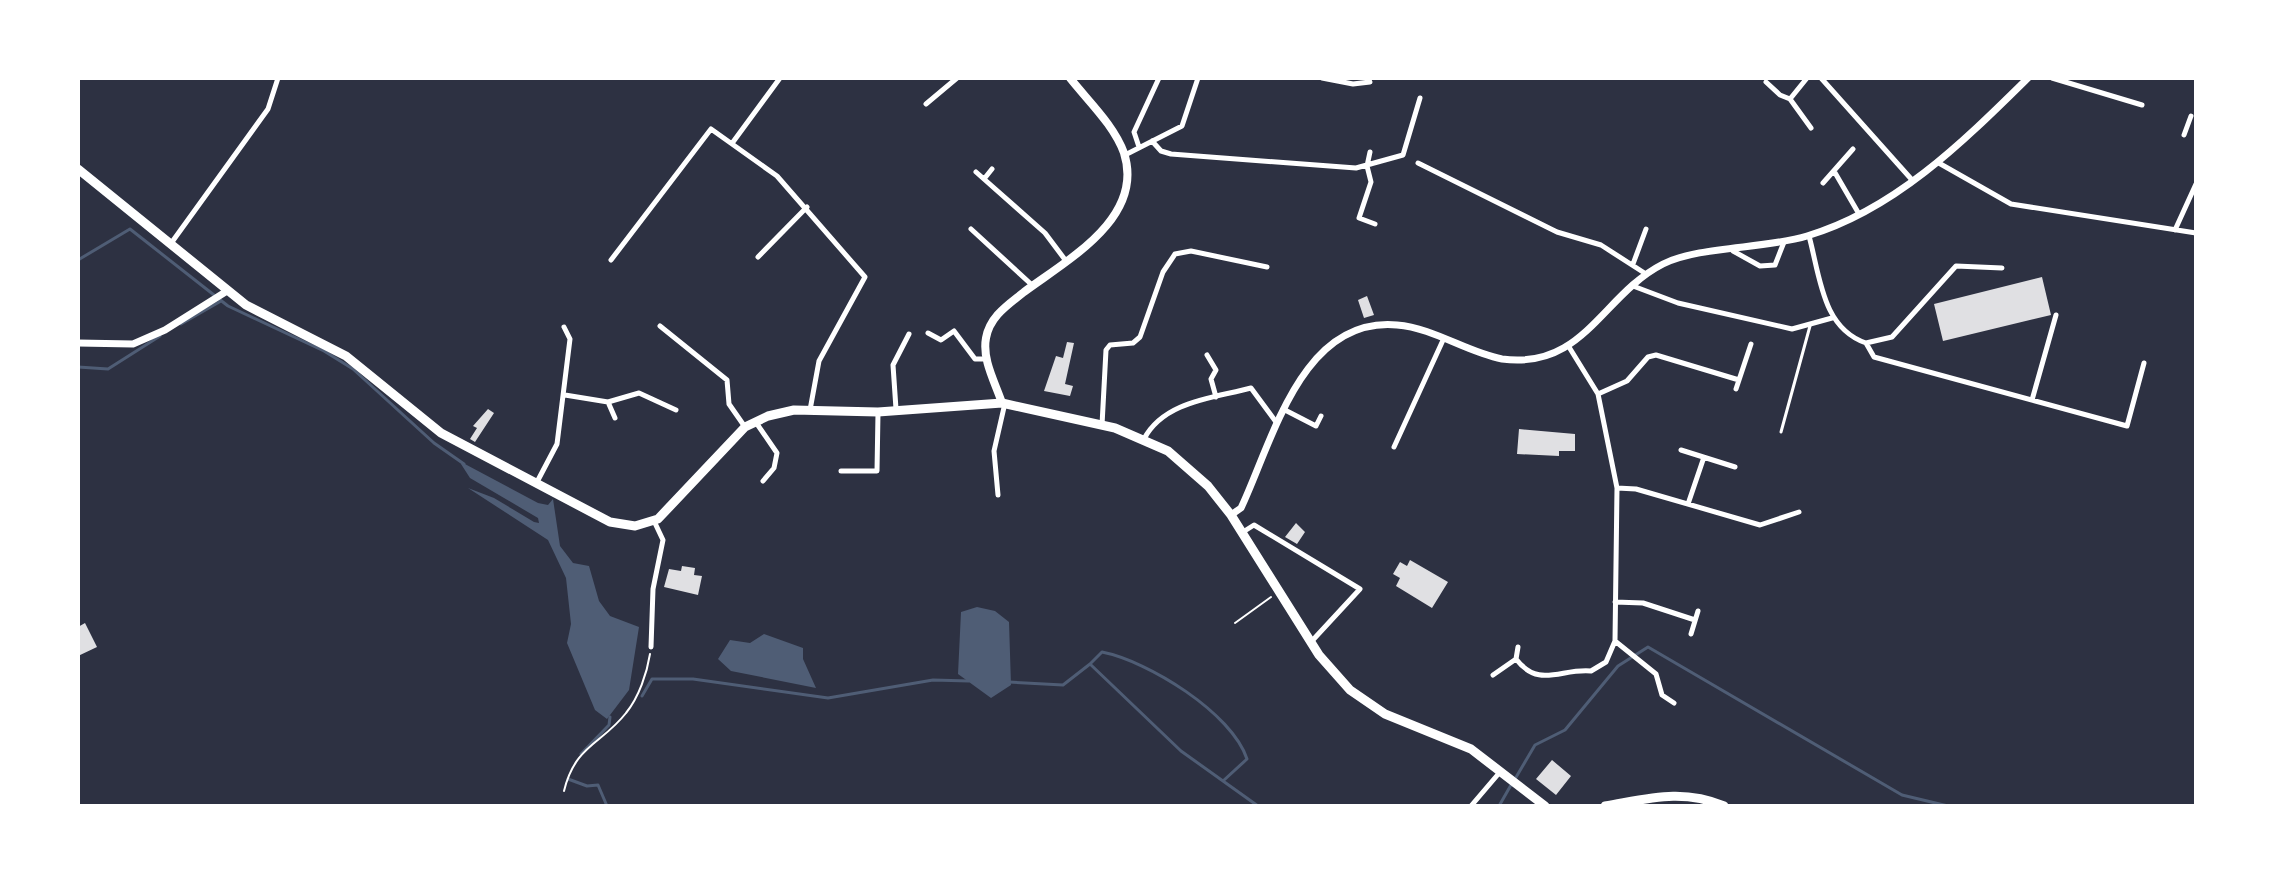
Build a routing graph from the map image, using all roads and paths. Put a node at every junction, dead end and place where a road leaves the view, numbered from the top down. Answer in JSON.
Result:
{"nodes":[{"id":1,"x":278,"y":78,"type":"edge"},
{"id":2,"x":780,"y":78,"type":"edge"},
{"id":3,"x":957,"y":78,"type":"edge"},
{"id":4,"x":1070,"y":78,"type":"edge"},
{"id":5,"x":1159,"y":78,"type":"edge"},
{"id":6,"x":1198,"y":78,"type":"edge"},
{"id":7,"x":1322,"y":78,"type":"edge"},
{"id":8,"x":1807,"y":78,"type":"edge"},
{"id":9,"x":1821,"y":78,"type":"edge"},
{"id":10,"x":2028,"y":78,"type":"edge"},
{"id":11,"x":2052,"y":78,"type":"edge"},
{"id":12,"x":1353,"y":81,"type":"edge"},
{"id":13,"x":1370,"y":82,"type":"dead end"},
{"id":14,"x":1766,"y":82,"type":"dead end"},
{"id":15,"x":1420,"y":98,"type":"dead end"},
{"id":16,"x":1790,"y":99,"type":"junction"},
{"id":17,"x":926,"y":104,"type":"dead end"},
{"id":18,"x":2142,"y":105,"type":"dead end"},
{"id":19,"x":2191,"y":116,"type":"dead end"},
{"id":20,"x":2189,"y":123,"type":"junction"},
{"id":21,"x":2196,"y":125,"type":"edge"},
{"id":22,"x":1811,"y":128,"type":"dead end"},
{"id":23,"x":2184,"y":135,"type":"dead end"},
{"id":24,"x":1152,"y":141,"type":"junction"},
{"id":25,"x":733,"y":142,"type":"junction"},
{"id":26,"x":1139,"y":147,"type":"junction"},
{"id":27,"x":1853,"y":149,"type":"dead end"},
{"id":28,"x":1370,"y":152,"type":"dead end"},
{"id":29,"x":1125,"y":155,"type":"junction"},
{"id":30,"x":1937,"y":162,"type":"junction"},
{"id":31,"x":1418,"y":163,"type":"dead end"},
{"id":32,"x":1367,"y":166,"type":"junction"},
{"id":33,"x":78,"y":169,"type":"edge"},
{"id":34,"x":992,"y":169,"type":"dead end"},
{"id":35,"x":1834,"y":171,"type":"junction"},
{"id":36,"x":976,"y":172,"type":"dead end"},
{"id":37,"x":984,"y":179,"type":"junction"},
{"id":38,"x":1914,"y":181,"type":"junction"},
{"id":39,"x":1823,"y":183,"type":"dead end"},
{"id":40,"x":2196,"y":184,"type":"edge"},
{"id":41,"x":807,"y":207,"type":"junction"},
{"id":42,"x":1859,"y":214,"type":"junction"},
{"id":43,"x":1375,"y":224,"type":"dead end"},
{"id":44,"x":971,"y":229,"type":"dead end"},
{"id":45,"x":1646,"y":229,"type":"dead end"},
{"id":46,"x":2175,"y":230,"type":"junction"},
{"id":47,"x":2196,"y":233,"type":"edge"},
{"id":48,"x":1809,"y":236,"type":"junction"},
{"id":49,"x":172,"y":242,"type":"junction"},
{"id":50,"x":1784,"y":242,"type":"junction"},
{"id":51,"x":1733,"y":251,"type":"junction"},
{"id":52,"x":758,"y":257,"type":"dead end"},
{"id":53,"x":611,"y":260,"type":"dead end"},
{"id":54,"x":1066,"y":261,"type":"junction"},
{"id":55,"x":1633,"y":264,"type":"junction"},
{"id":56,"x":1267,"y":267,"type":"dead end"},
{"id":57,"x":2002,"y":268,"type":"dead end"},
{"id":58,"x":1646,"y":274,"type":"junction"},
{"id":59,"x":1032,"y":286,"type":"junction"},
{"id":60,"x":1633,"y":286,"type":"junction"},
{"id":61,"x":224,"y":292,"type":"junction"},
{"id":62,"x":2056,"y":315,"type":"dead end"},
{"id":63,"x":1832,"y":318,"type":"junction"},
{"id":64,"x":660,"y":326,"type":"dead end"},
{"id":65,"x":1810,"y":326,"type":"junction"},
{"id":66,"x":564,"y":327,"type":"dead end"},
{"id":67,"x":928,"y":333,"type":"dead end"},
{"id":68,"x":909,"y":334,"type":"dead end"},
{"id":69,"x":1444,"y":338,"type":"junction"},
{"id":70,"x":78,"y":343,"type":"edge"},
{"id":71,"x":1866,"y":343,"type":"junction"},
{"id":72,"x":1751,"y":344,"type":"dead end"},
{"id":73,"x":1569,"y":347,"type":"junction"},
{"id":74,"x":1207,"y":355,"type":"dead end"},
{"id":75,"x":987,"y":359,"type":"junction"},
{"id":76,"x":2144,"y":363,"type":"dead end"},
{"id":77,"x":1739,"y":380,"type":"junction"},
{"id":78,"x":1736,"y":389,"type":"dead end"},
{"id":79,"x":1598,"y":394,"type":"junction"},
{"id":80,"x":565,"y":395,"type":"junction"},
{"id":81,"x":1216,"y":397,"type":"junction"},
{"id":82,"x":2032,"y":400,"type":"junction"},
{"id":83,"x":608,"y":402,"type":"junction"},
{"id":84,"x":1004,"y":403,"type":"junction"},
{"id":85,"x":1282,"y":408,"type":"junction"},
{"id":86,"x":676,"y":410,"type":"dead end"},
{"id":87,"x":810,"y":410,"type":"junction"},
{"id":88,"x":896,"y":410,"type":"junction"},
{"id":89,"x":878,"y":412,"type":"junction"},
{"id":90,"x":1321,"y":416,"type":"dead end"},
{"id":91,"x":615,"y":418,"type":"dead end"},
{"id":92,"x":755,"y":421,"type":"junction"},
{"id":93,"x":1276,"y":422,"type":"junction"},
{"id":94,"x":1102,"y":425,"type":"junction"},
{"id":95,"x":745,"y":427,"type":"junction"},
{"id":96,"x":1781,"y":432,"type":"dead end"},
{"id":97,"x":1144,"y":439,"type":"junction"},
{"id":98,"x":1394,"y":447,"type":"dead end"},
{"id":99,"x":1681,"y":450,"type":"dead end"},
{"id":100,"x":1704,"y":457,"type":"junction"},
{"id":101,"x":1735,"y":467,"type":"dead end"},
{"id":102,"x":841,"y":471,"type":"dead end"},
{"id":103,"x":763,"y":481,"type":"dead end"},
{"id":104,"x":536,"y":485,"type":"junction"},
{"id":105,"x":1617,"y":488,"type":"junction"},
{"id":106,"x":998,"y":495,"type":"dead end"},
{"id":107,"x":1688,"y":504,"type":"junction"},
{"id":108,"x":1799,"y":512,"type":"dead end"},
{"id":109,"x":1231,"y":515,"type":"junction"},
{"id":110,"x":654,"y":521,"type":"junction"},
{"id":111,"x":1242,"y":532,"type":"junction"},
{"id":112,"x":1269,"y":598,"type":"dead end"},
{"id":113,"x":1615,"y":602,"type":"junction"},
{"id":114,"x":1698,"y":611,"type":"dead end"},
{"id":115,"x":1695,"y":620,"type":"junction"},
{"id":116,"x":1235,"y":623,"type":"dead end"},
{"id":117,"x":1691,"y":634,"type":"dead end"},
{"id":118,"x":1615,"y":641,"type":"junction"},
{"id":119,"x":1311,"y":642,"type":"junction"},
{"id":120,"x":651,"y":647,"type":"joint"},
{"id":121,"x":1518,"y":647,"type":"dead end"},
{"id":122,"x":1516,"y":659,"type":"junction"},
{"id":123,"x":1493,"y":675,"type":"dead end"},
{"id":124,"x":1674,"y":703,"type":"dead end"},
{"id":125,"x":1500,"y":772,"type":"junction"},
{"id":126,"x":564,"y":791,"type":"dead end"},
{"id":127,"x":1471,"y":806,"type":"edge"},
{"id":128,"x":1543,"y":806,"type":"edge"},
{"id":129,"x":1605,"y":806,"type":"edge"},
{"id":130,"x":1724,"y":806,"type":"edge"}],
"edges":[{"from":1,"to":49,"type":"street"},
{"from":2,"to":25,"type":"street"},
{"from":3,"to":17,"type":"street"},
{"from":4,"to":29,"type":"main road"},
{"from":5,"to":26,"type":"street"},
{"from":6,"to":24,"type":"street"},
{"from":7,"to":12,"type":"street"},
{"from":8,"to":16,"type":"street"},
{"from":9,"to":38,"type":"street"},
{"from":10,"to":30,"type":"street"},
{"from":11,"to":18,"type":"street"},
{"from":12,"to":13,"type":"street"},
{"from":14,"to":16,"type":"street"},
{"from":15,"to":32,"type":"street"},
{"from":16,"to":22,"type":"street"},
{"from":19,"to":20,"type":"street"},
{"from":20,"to":21,"type":"street"},
{"from":20,"to":23,"type":"street"},
{"from":24,"to":26,"type":"street"},
{"from":24,"to":32,"type":"street"},
{"from":25,"to":41,"type":"street"},
{"from":25,"to":53,"type":"street"},
{"from":26,"to":29,"type":"street"},
{"from":27,"to":35,"type":"street"},
{"from":28,"to":32,"type":"street"},
{"from":29,"to":54,"type":"main road"},
{"from":30,"to":38,"type":"street"},
{"from":30,"to":46,"type":"street"},
{"from":31,"to":55,"type":"street"},
{"from":32,"to":43,"type":"street"},
{"from":33,"to":49,"type":"main road"},
{"from":34,"to":37,"type":"street"},
{"from":35,"to":39,"type":"street"},
{"from":35,"to":42,"type":"street"},
{"from":36,"to":37,"type":"street"},
{"from":37,"to":54,"type":"street"},
{"from":38,"to":42,"type":"street"},
{"from":40,"to":46,"type":"street"},
{"from":41,"to":52,"type":"street"},
{"from":41,"to":87,"type":"street"},
{"from":42,"to":48,"type":"street"},
{"from":44,"to":59,"type":"street"},
{"from":45,"to":55,"type":"street"},
{"from":46,"to":47,"type":"street"},
{"from":48,"to":50,"type":"street"},
{"from":48,"to":63,"type":"street"},
{"from":49,"to":61,"type":"main road"},
{"from":50,"to":51,"type":"street"},
{"from":50,"to":51,"type":"street"},
{"from":51,"to":58,"type":"street"},
{"from":54,"to":59,"type":"main road"},
{"from":55,"to":58,"type":"street"},
{"from":56,"to":94,"type":"street"},
{"from":57,"to":71,"type":"street"},
{"from":58,"to":60,"type":"street"},
{"from":59,"to":75,"type":"main road"},
{"from":60,"to":65,"type":"street"},
{"from":60,"to":73,"type":"street"},
{"from":61,"to":70,"type":"street"},
{"from":61,"to":104,"type":"main road"},
{"from":62,"to":82,"type":"street"},
{"from":63,"to":65,"type":"street"},
{"from":63,"to":71,"type":"street"},
{"from":64,"to":95,"type":"street"},
{"from":65,"to":96,"type":"lane"},
{"from":66,"to":80,"type":"street"},
{"from":67,"to":75,"type":"street"},
{"from":68,"to":88,"type":"street"},
{"from":69,"to":73,"type":"street"},
{"from":69,"to":85,"type":"street"},
{"from":69,"to":98,"type":"street"},
{"from":71,"to":82,"type":"street"},
{"from":72,"to":77,"type":"street"},
{"from":73,"to":79,"type":"street"},
{"from":74,"to":81,"type":"street"},
{"from":75,"to":84,"type":"main road"},
{"from":76,"to":82,"type":"street"},
{"from":77,"to":78,"type":"street"},
{"from":77,"to":79,"type":"street"},
{"from":79,"to":105,"type":"street"},
{"from":80,"to":83,"type":"street"},
{"from":80,"to":104,"type":"street"},
{"from":81,"to":93,"type":"street"},
{"from":81,"to":97,"type":"street"},
{"from":83,"to":86,"type":"street"},
{"from":83,"to":91,"type":"street"},
{"from":84,"to":88,"type":"main road"},
{"from":84,"to":94,"type":"main road"},
{"from":84,"to":106,"type":"street"},
{"from":85,"to":90,"type":"street"},
{"from":85,"to":93,"type":"street"},
{"from":87,"to":89,"type":"main road"},
{"from":87,"to":92,"type":"main road"},
{"from":88,"to":89,"type":"main road"},
{"from":89,"to":102,"type":"street"},
{"from":92,"to":95,"type":"main road"},
{"from":92,"to":103,"type":"street"},
{"from":93,"to":109,"type":"street"},
{"from":94,"to":97,"type":"main road"},
{"from":95,"to":110,"type":"main road"},
{"from":97,"to":109,"type":"main road"},
{"from":99,"to":100,"type":"street"},
{"from":100,"to":101,"type":"street"},
{"from":100,"to":107,"type":"street"},
{"from":104,"to":110,"type":"main road"},
{"from":105,"to":107,"type":"street"},
{"from":105,"to":113,"type":"street"},
{"from":107,"to":108,"type":"street"},
{"from":109,"to":111,"type":"main road"},
{"from":110,"to":120,"type":"street"},
{"from":111,"to":119,"type":"main road"},
{"from":111,"to":119,"type":"street"},
{"from":112,"to":116,"type":"path"},
{"from":113,"to":115,"type":"street"},
{"from":113,"to":118,"type":"street"},
{"from":114,"to":115,"type":"street"},
{"from":115,"to":117,"type":"street"},
{"from":118,"to":122,"type":"street"},
{"from":118,"to":124,"type":"street"},
{"from":119,"to":125,"type":"main road"},
{"from":120,"to":126,"type":"path"},
{"from":121,"to":122,"type":"street"},
{"from":122,"to":123,"type":"street"},
{"from":125,"to":127,"type":"street"},
{"from":125,"to":128,"type":"main road"},
{"from":129,"to":130,"type":"main road"}]}
